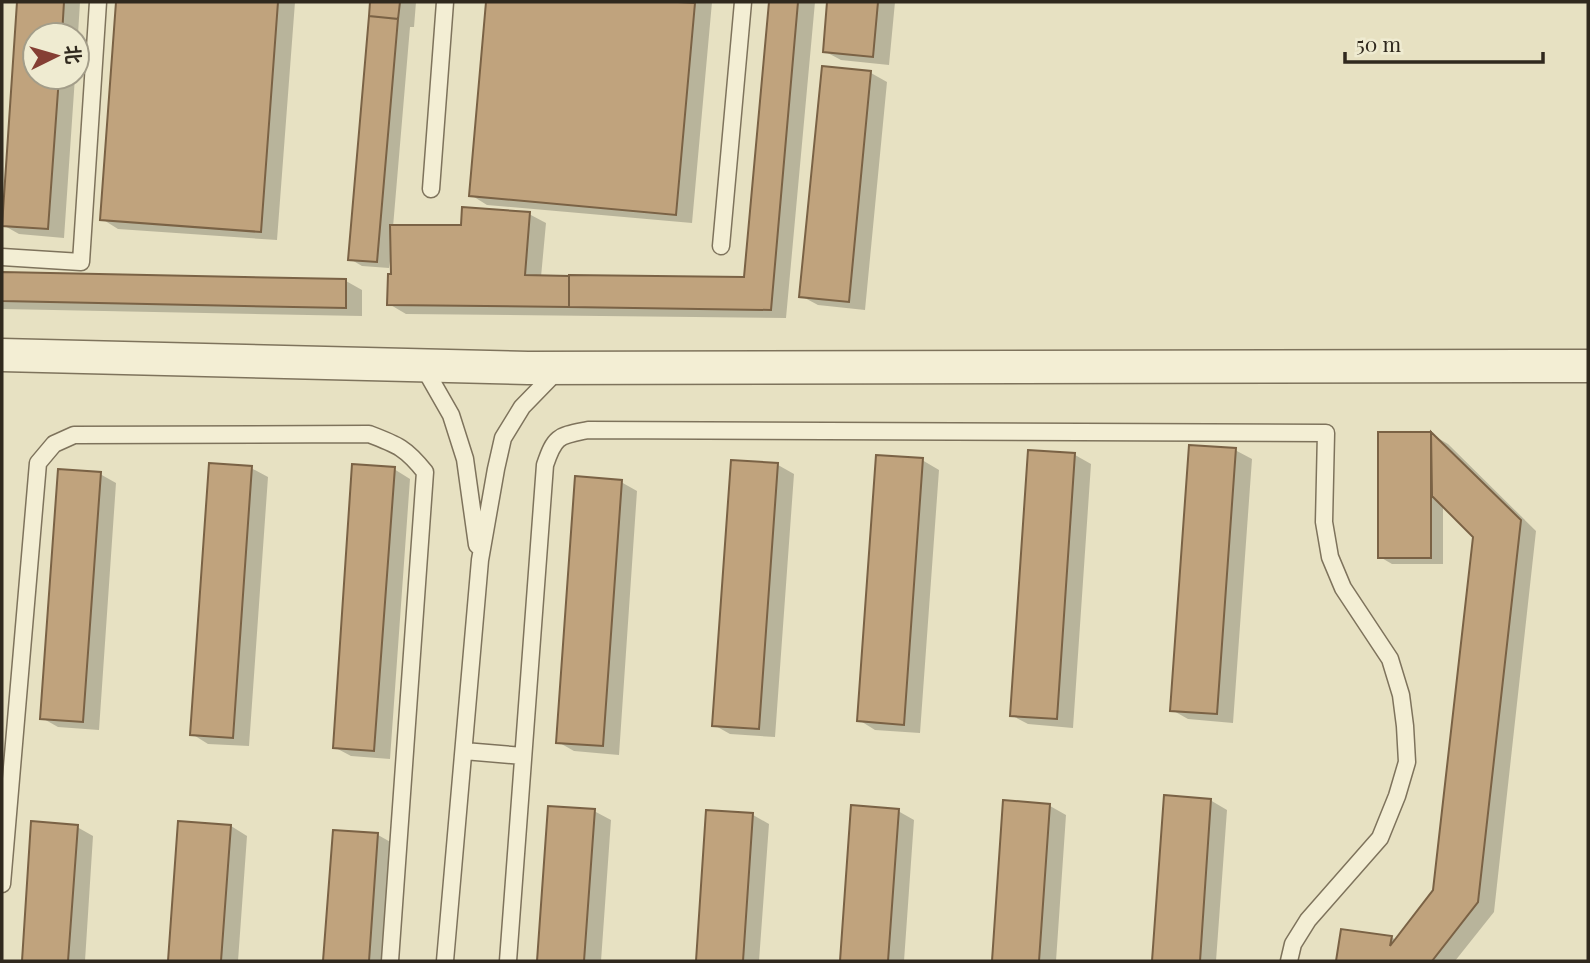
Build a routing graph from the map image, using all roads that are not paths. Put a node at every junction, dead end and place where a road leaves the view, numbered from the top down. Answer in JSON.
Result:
{"nodes":[{"id":1,"x":98,"y":2,"type":"edge"},
{"id":2,"x":445,"y":2,"type":"edge"},
{"id":3,"x":743,"y":2,"type":"edge"},
{"id":4,"x":431,"y":190,"type":"dead end"},
{"id":5,"x":721,"y":246,"type":"dead end"},
{"id":6,"x":2,"y":257,"type":"edge"},
{"id":7,"x":2,"y":355,"type":"edge"},
{"id":8,"x":423,"y":366,"type":"junction"},
{"id":9,"x":1588,"y":366,"type":"edge"},
{"id":10,"x":560,"y":368,"type":"junction"},
{"id":11,"x":480,"y":560,"type":"junction"},
{"id":12,"x":464,"y":751,"type":"junction"},
{"id":13,"x":523,"y":756,"type":"junction"},
{"id":14,"x":2,"y":884,"type":"edge"},
{"id":15,"x":390,"y":961,"type":"edge"},
{"id":16,"x":445,"y":961,"type":"edge"},
{"id":17,"x":508,"y":961,"type":"edge"},
{"id":18,"x":1289,"y":961,"type":"edge"}],
"edges":[{"from":1,"to":6,"type":"lane"},
{"from":2,"to":4,"type":"lane"},
{"from":3,"to":5,"type":"lane"},
{"from":7,"to":8,"type":"street"},
{"from":8,"to":10,"type":"street"},
{"from":8,"to":11,"type":"lane"},
{"from":9,"to":10,"type":"street"},
{"from":10,"to":11,"type":"lane"},
{"from":11,"to":12,"type":"lane"},
{"from":12,"to":13,"type":"lane"},
{"from":12,"to":16,"type":"lane"},
{"from":13,"to":17,"type":"lane"},
{"from":13,"to":18,"type":"lane"},
{"from":14,"to":15,"type":"lane"}]}
